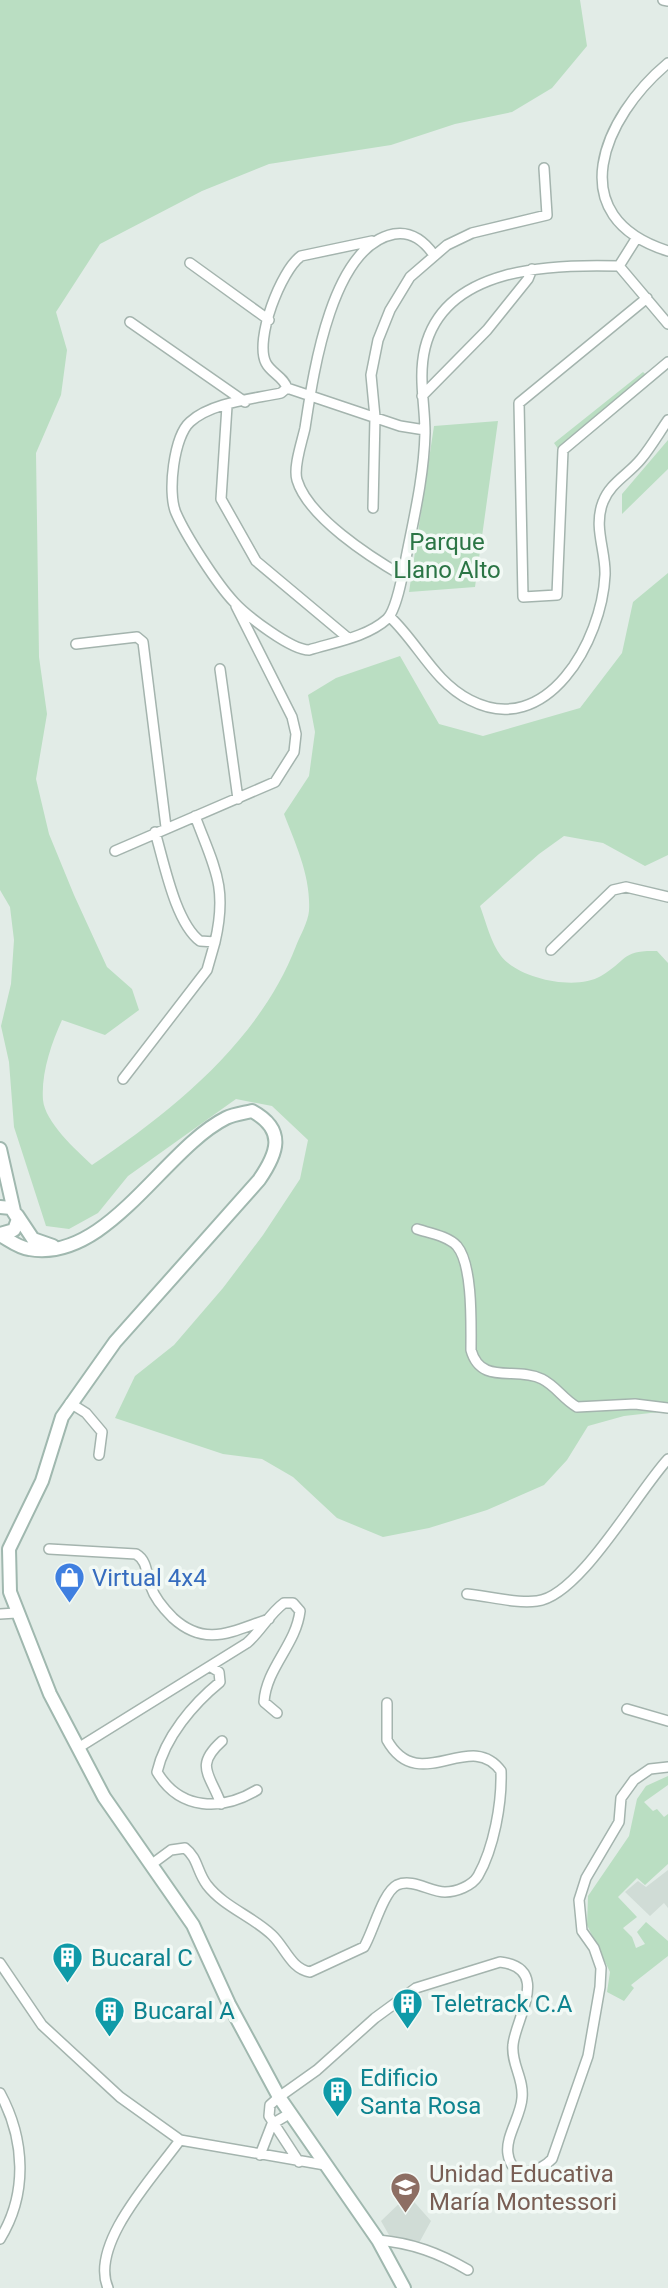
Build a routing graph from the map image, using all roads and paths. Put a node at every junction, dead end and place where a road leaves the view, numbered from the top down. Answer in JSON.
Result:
{"nodes":[{"id":1,"x":663,"y":0,"type":"edge"},
{"id":2,"x":668,"y":1,"type":"edge"},
{"id":3,"x":668,"y":63,"type":"edge"},
{"id":4,"x":544,"y":168,"type":"dead end"},
{"id":5,"x":635,"y":239,"type":"junction"},
{"id":6,"x":372,"y":241,"type":"junction"},
{"id":7,"x":668,"y":251,"type":"edge"},
{"id":8,"x":434,"y":255,"type":"junction"},
{"id":9,"x":190,"y":263,"type":"dead end"},
{"id":10,"x":619,"y":266,"type":"junction"},
{"id":11,"x":532,"y":269,"type":"junction"},
{"id":12,"x":647,"y":298,"type":"junction"},
{"id":13,"x":268,"y":320,"type":"junction"},
{"id":14,"x":130,"y":322,"type":"dead end"},
{"id":15,"x":668,"y":324,"type":"edge"},
{"id":16,"x":668,"y":362,"type":"edge"},
{"id":17,"x":287,"y":388,"type":"junction"},
{"id":18,"x":310,"y":395,"type":"junction"},
{"id":19,"x":422,"y":396,"type":"junction"},
{"id":20,"x":245,"y":401,"type":"junction"},
{"id":21,"x":227,"y":405,"type":"junction"},
{"id":22,"x":375,"y":417,"type":"junction"},
{"id":23,"x":668,"y":419,"type":"edge"},
{"id":24,"x":425,"y":430,"type":"junction"},
{"id":25,"x":373,"y":508,"type":"dead end"},
{"id":26,"x":403,"y":576,"type":"junction"},
{"id":27,"x":235,"y":604,"type":"junction"},
{"id":28,"x":390,"y":617,"type":"junction"},
{"id":29,"x":348,"y":638,"type":"junction"},
{"id":30,"x":76,"y":644,"type":"dead end"},
{"id":31,"x":220,"y":669,"type":"dead end"},
{"id":32,"x":238,"y":799,"type":"junction"},
{"id":33,"x":195,"y":816,"type":"junction"},
{"id":34,"x":166,"y":827,"type":"junction"},
{"id":35,"x":155,"y":832,"type":"junction"},
{"id":36,"x":115,"y":851,"type":"dead end"},
{"id":37,"x":668,"y":897,"type":"edge"},
{"id":38,"x":215,"y":942,"type":"junction"},
{"id":39,"x":551,"y":950,"type":"dead end"},
{"id":40,"x":123,"y":1079,"type":"dead end"},
{"id":41,"x":0,"y":1149,"type":"edge"},
{"id":42,"x":9,"y":1184,"type":"junction"},
{"id":43,"x":0,"y":1204,"type":"edge"},
{"id":44,"x":15,"y":1213,"type":"junction"},
{"id":45,"x":417,"y":1229,"type":"dead end"},
{"id":46,"x":0,"y":1234,"type":"edge"},
{"id":47,"x":57,"y":1248,"type":"junction"},
{"id":48,"x":71,"y":1402,"type":"junction"},
{"id":49,"x":668,"y":1408,"type":"edge"},
{"id":50,"x":99,"y":1455,"type":"dead end"},
{"id":51,"x":668,"y":1459,"type":"edge"},
{"id":52,"x":49,"y":1549,"type":"dead end"},
{"id":53,"x":467,"y":1594,"type":"dead end"},
{"id":54,"x":16,"y":1613,"type":"junction"},
{"id":55,"x":0,"y":1614,"type":"edge"},
{"id":56,"x":269,"y":1619,"type":"junction"},
{"id":57,"x":211,"y":1667,"type":"junction"},
{"id":58,"x":387,"y":1703,"type":"dead end"},
{"id":59,"x":627,"y":1709,"type":"dead end"},
{"id":60,"x":277,"y":1713,"type":"dead end"},
{"id":61,"x":668,"y":1721,"type":"edge"},
{"id":62,"x":222,"y":1741,"type":"dead end"},
{"id":63,"x":78,"y":1748,"type":"junction"},
{"id":64,"x":668,"y":1767,"type":"edge"},
{"id":65,"x":257,"y":1790,"type":"dead end"},
{"id":66,"x":221,"y":1804,"type":"junction"},
{"id":67,"x":152,"y":1864,"type":"junction"},
{"id":68,"x":0,"y":1963,"type":"edge"},
{"id":69,"x":0,"y":2093,"type":"edge"},
{"id":70,"x":279,"y":2097,"type":"junction"},
{"id":71,"x":289,"y":2114,"type":"junction"},
{"id":72,"x":272,"y":2124,"type":"junction"},
{"id":73,"x":180,"y":2140,"type":"junction"},
{"id":74,"x":260,"y":2155,"type":"junction"},
{"id":75,"x":299,"y":2162,"type":"junction"},
{"id":76,"x":325,"y":2165,"type":"junction"},
{"id":77,"x":0,"y":2239,"type":"edge"},
{"id":78,"x":378,"y":2240,"type":"junction"},
{"id":79,"x":468,"y":2270,"type":"dead end"},
{"id":80,"x":108,"y":2288,"type":"edge"},
{"id":81,"x":404,"y":2288,"type":"edge"}],
"edges":[{"from":1,"to":2,"type":"street"},
{"from":3,"to":5,"type":"street"},
{"from":4,"to":8,"type":"street"},
{"from":5,"to":7,"type":"street"},
{"from":5,"to":10,"type":"street"},
{"from":6,"to":8,"type":"street"},
{"from":6,"to":13,"type":"street"},
{"from":6,"to":18,"type":"street"},
{"from":8,"to":22,"type":"street"},
{"from":9,"to":13,"type":"street"},
{"from":10,"to":11,"type":"street"},
{"from":10,"to":12,"type":"street"},
{"from":11,"to":19,"type":"street"},
{"from":11,"to":19,"type":"street"},
{"from":12,"to":15,"type":"street"},
{"from":12,"to":16,"type":"street"},
{"from":13,"to":17,"type":"street"},
{"from":14,"to":20,"type":"street"},
{"from":17,"to":18,"type":"street"},
{"from":17,"to":20,"type":"street"},
{"from":18,"to":22,"type":"street"},
{"from":18,"to":26,"type":"street"},
{"from":19,"to":24,"type":"street"},
{"from":20,"to":21,"type":"street"},
{"from":21,"to":27,"type":"street"},
{"from":21,"to":29,"type":"street"},
{"from":22,"to":24,"type":"street"},
{"from":22,"to":25,"type":"street"},
{"from":23,"to":28,"type":"street"},
{"from":24,"to":26,"type":"street"},
{"from":26,"to":28,"type":"street"},
{"from":27,"to":29,"type":"street"},
{"from":27,"to":32,"type":"street"},
{"from":28,"to":29,"type":"street"},
{"from":30,"to":34,"type":"street"},
{"from":31,"to":32,"type":"street"},
{"from":32,"to":33,"type":"street"},
{"from":33,"to":34,"type":"street"},
{"from":33,"to":38,"type":"street"},
{"from":34,"to":35,"type":"street"},
{"from":35,"to":36,"type":"street"},
{"from":35,"to":38,"type":"street"},
{"from":37,"to":39,"type":"street"},
{"from":38,"to":40,"type":"street"},
{"from":41,"to":42,"type":"street"},
{"from":42,"to":43,"type":"street"},
{"from":42,"to":44,"type":"street"},
{"from":43,"to":44,"type":"street"},
{"from":44,"to":46,"type":"street"},
{"from":44,"to":47,"type":"street"},
{"from":45,"to":49,"type":"street"},
{"from":46,"to":47,"type":"street"},
{"from":47,"to":48,"type":"street"},
{"from":48,"to":50,"type":"street"},
{"from":48,"to":54,"type":"street"},
{"from":51,"to":53,"type":"street"},
{"from":52,"to":56,"type":"street"},
{"from":54,"to":55,"type":"street"},
{"from":54,"to":63,"type":"street"},
{"from":56,"to":57,"type":"street"},
{"from":56,"to":60,"type":"street"},
{"from":57,"to":63,"type":"street"},
{"from":57,"to":66,"type":"street"},
{"from":58,"to":67,"type":"street"},
{"from":59,"to":61,"type":"street"},
{"from":62,"to":66,"type":"street"},
{"from":63,"to":67,"type":"street"},
{"from":64,"to":70,"type":"street"},
{"from":65,"to":66,"type":"street"},
{"from":67,"to":70,"type":"street"},
{"from":68,"to":73,"type":"street"},
{"from":69,"to":77,"type":"street"},
{"from":70,"to":71,"type":"street"},
{"from":70,"to":72,"type":"street"},
{"from":71,"to":72,"type":"street"},
{"from":71,"to":76,"type":"street"},
{"from":72,"to":74,"type":"street"},
{"from":72,"to":75,"type":"street"},
{"from":73,"to":74,"type":"street"},
{"from":73,"to":80,"type":"street"},
{"from":74,"to":75,"type":"street"},
{"from":75,"to":76,"type":"street"},
{"from":76,"to":78,"type":"street"},
{"from":78,"to":79,"type":"street"},
{"from":78,"to":81,"type":"street"}]}
